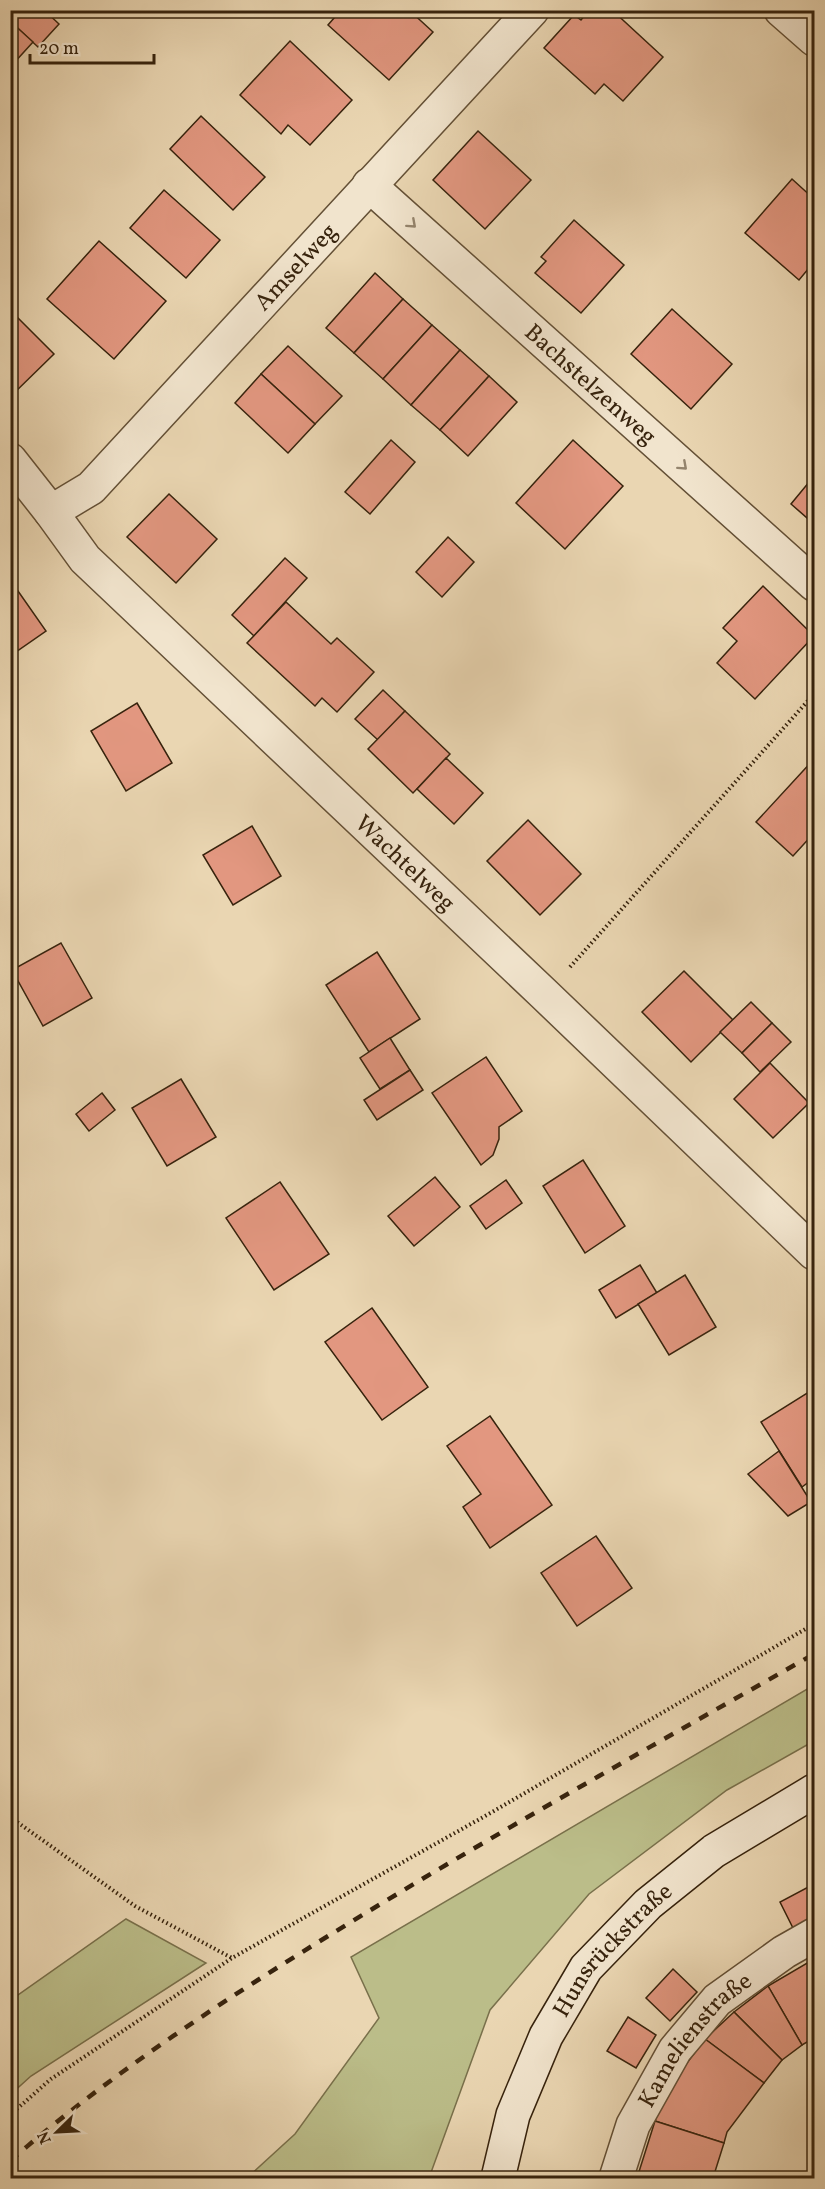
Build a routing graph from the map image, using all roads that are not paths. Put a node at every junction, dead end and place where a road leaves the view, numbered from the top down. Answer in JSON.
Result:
{"nodes":[{"id":1,"x":531,"y":10,"type":"edge"},
{"id":2,"x":781,"y":10,"type":"edge"},
{"id":3,"x":814,"y":39,"type":"edge"},
{"id":4,"x":369,"y":185,"type":"junction"},
{"id":5,"x":10,"y":459,"type":"edge"},
{"id":6,"x":51,"y":512,"type":"junction"},
{"id":7,"x":814,"y":584,"type":"edge"},
{"id":8,"x":814,"y":1253,"type":"edge"},
{"id":9,"x":814,"y":1791,"type":"edge"},
{"id":10,"x":814,"y":1935,"type":"edge"},
{"id":11,"x":498,"y":2178,"type":"edge"},
{"id":12,"x":616,"y":2178,"type":"edge"}],
"edges":[{"from":1,"to":4,"type":"street","name":"Amselweg"},
{"from":2,"to":3,"type":"street"},
{"from":4,"to":6,"type":"street","name":"Amselweg"},
{"from":4,"to":7,"type":"street","name":"Bachstelzenweg","one_way":true},
{"from":5,"to":6,"type":"street","name":"Wachtelweg"},
{"from":6,"to":8,"type":"street","name":"Wachtelweg"},
{"from":9,"to":11,"type":"street","name":"Hunsrückstraße"},
{"from":10,"to":12,"type":"street","name":"Kamelienstraße"}]}
